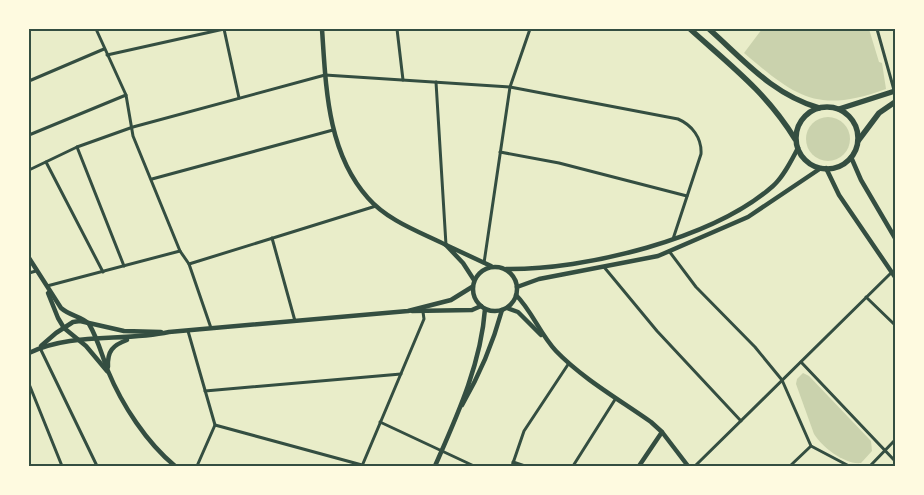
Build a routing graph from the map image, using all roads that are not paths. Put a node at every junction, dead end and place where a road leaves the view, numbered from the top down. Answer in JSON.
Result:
{"nodes":[{"id":1,"x":96,"y":29,"type":"edge"},
{"id":2,"x":224,"y":29,"type":"edge"},
{"id":3,"x":322,"y":29,"type":"edge"},
{"id":4,"x":398,"y":29,"type":"edge"},
{"id":5,"x":530,"y":29,"type":"edge"},
{"id":6,"x":690,"y":29,"type":"edge"},
{"id":7,"x":709,"y":29,"type":"edge"},
{"id":8,"x":876,"y":29,"type":"edge"},
{"id":9,"x":104,"y":49,"type":"junction"},
{"id":10,"x":107,"y":55,"type":"junction"},
{"id":11,"x":325,"y":75,"type":"junction"},
{"id":12,"x":402,"y":80,"type":"junction"},
{"id":13,"x":29,"y":81,"type":"edge"},
{"id":14,"x":436,"y":82,"type":"junction"},
{"id":15,"x":510,"y":87,"type":"junction"},
{"id":16,"x":895,"y":91,"type":"edge"},
{"id":17,"x":126,"y":95,"type":"junction"},
{"id":18,"x":239,"y":98,"type":"junction"},
{"id":19,"x":895,"y":102,"type":"edge"},
{"id":20,"x":819,"y":108,"type":"junction"},
{"id":21,"x":839,"y":109,"type":"junction"},
{"id":22,"x":132,"y":127,"type":"junction"},
{"id":23,"x":334,"y":130,"type":"junction"},
{"id":24,"x":29,"y":135,"type":"edge"},
{"id":25,"x":795,"y":139,"type":"junction"},
{"id":26,"x":858,"y":141,"type":"junction"},
{"id":27,"x":77,"y":148,"type":"junction"},
{"id":28,"x":798,"y":148,"type":"junction"},
{"id":29,"x":500,"y":152,"type":"junction"},
{"id":30,"x":851,"y":157,"type":"junction"},
{"id":31,"x":46,"y":162,"type":"junction"},
{"id":32,"x":824,"y":168,"type":"junction"},
{"id":33,"x":29,"y":170,"type":"edge"},
{"id":34,"x":152,"y":179,"type":"junction"},
{"id":35,"x":687,"y":196,"type":"junction"},
{"id":36,"x":376,"y":206,"type":"junction"},
{"id":37,"x":272,"y":238,"type":"junction"},
{"id":38,"x":895,"y":238,"type":"edge"},
{"id":39,"x":672,"y":239,"type":"junction"},
{"id":40,"x":446,"y":244,"type":"junction"},
{"id":41,"x":180,"y":251,"type":"junction"},
{"id":42,"x":669,"y":251,"type":"junction"},
{"id":43,"x":29,"y":258,"type":"edge"},
{"id":44,"x":484,"y":263,"type":"junction"},
{"id":45,"x":189,"y":264,"type":"junction"},
{"id":46,"x":124,"y":266,"type":"junction"},
{"id":47,"x":491,"y":266,"type":"junction"},
{"id":48,"x":604,"y":267,"type":"junction"},
{"id":49,"x":506,"y":269,"type":"junction"},
{"id":50,"x":36,"y":270,"type":"junction"},
{"id":51,"x":102,"y":272,"type":"junction"},
{"id":52,"x":892,"y":272,"type":"junction"},
{"id":53,"x":29,"y":273,"type":"edge"},
{"id":54,"x":895,"y":277,"type":"edge"},
{"id":55,"x":474,"y":280,"type":"junction"},
{"id":56,"x":46,"y":286,"type":"junction"},
{"id":57,"x":472,"y":287,"type":"junction"},
{"id":58,"x":517,"y":287,"type":"junction"},
{"id":59,"x":516,"y":295,"type":"junction"},
{"id":60,"x":866,"y":298,"type":"junction"},
{"id":61,"x":483,"y":308,"type":"junction"},
{"id":62,"x":504,"y":309,"type":"junction"},
{"id":63,"x":408,"y":311,"type":"junction"},
{"id":64,"x":423,"y":312,"type":"junction"},
{"id":65,"x":295,"y":320,"type":"junction"},
{"id":66,"x":86,"y":321,"type":"junction"},
{"id":67,"x":895,"y":325,"type":"edge"},
{"id":68,"x":64,"y":328,"type":"junction"},
{"id":69,"x":211,"y":328,"type":"junction"},
{"id":70,"x":188,"y":330,"type":"junction"},
{"id":71,"x":169,"y":332,"type":"junction"},
{"id":72,"x":133,"y":338,"type":"junction"},
{"id":73,"x":545,"y":338,"type":"junction"},
{"id":74,"x":78,"y":339,"type":"junction"},
{"id":75,"x":97,"y":339,"type":"junction"},
{"id":76,"x":40,"y":347,"type":"junction"},
{"id":77,"x":29,"y":353,"type":"edge"},
{"id":78,"x":801,"y":362,"type":"junction"},
{"id":79,"x":570,"y":363,"type":"junction"},
{"id":80,"x":109,"y":373,"type":"junction"},
{"id":81,"x":401,"y":374,"type":"junction"},
{"id":82,"x":782,"y":380,"type":"junction"},
{"id":83,"x":29,"y":384,"type":"edge"},
{"id":84,"x":205,"y":391,"type":"junction"},
{"id":85,"x":616,"y":397,"type":"junction"},
{"id":86,"x":459,"y":411,"type":"junction"},
{"id":87,"x":741,"y":421,"type":"junction"},
{"id":88,"x":380,"y":422,"type":"junction"},
{"id":89,"x":214,"y":425,"type":"junction"},
{"id":90,"x":662,"y":432,"type":"junction"},
{"id":91,"x":895,"y":440,"type":"edge"},
{"id":92,"x":811,"y":446,"type":"junction"},
{"id":93,"x":442,"y":450,"type":"junction"},
{"id":94,"x":885,"y":450,"type":"junction"},
{"id":95,"x":895,"y":461,"type":"edge"},
{"id":96,"x":96,"y":464,"type":"edge"},
{"id":97,"x":513,"y":464,"type":"edge"},
{"id":98,"x":62,"y":466,"type":"edge"},
{"id":99,"x":103,"y":466,"type":"edge"},
{"id":100,"x":175,"y":466,"type":"edge"},
{"id":101,"x":197,"y":466,"type":"edge"},
{"id":102,"x":362,"y":466,"type":"edge"},
{"id":103,"x":435,"y":466,"type":"edge"},
{"id":104,"x":474,"y":466,"type":"edge"},
{"id":105,"x":524,"y":466,"type":"edge"},
{"id":106,"x":573,"y":466,"type":"edge"},
{"id":107,"x":639,"y":466,"type":"edge"},
{"id":108,"x":688,"y":466,"type":"edge"},
{"id":109,"x":695,"y":466,"type":"edge"},
{"id":110,"x":790,"y":466,"type":"edge"},
{"id":111,"x":849,"y":466,"type":"edge"},
{"id":112,"x":870,"y":466,"type":"edge"}],
"edges":[{"from":1,"to":9,"type":"street"},
{"from":2,"to":10,"type":"street"},
{"from":2,"to":18,"type":"street"},
{"from":3,"to":11,"type":"street"},
{"from":4,"to":12,"type":"street"},
{"from":5,"to":15,"type":"street"},
{"from":6,"to":25,"type":"main road"},
{"from":7,"to":20,"type":"main road"},
{"from":8,"to":16,"type":"street"},
{"from":9,"to":10,"type":"street"},
{"from":9,"to":13,"type":"street"},
{"from":10,"to":17,"type":"street"},
{"from":11,"to":12,"type":"street"},
{"from":11,"to":18,"type":"street"},
{"from":11,"to":23,"type":"street"},
{"from":12,"to":14,"type":"street"},
{"from":14,"to":15,"type":"street"},
{"from":14,"to":40,"type":"street"},
{"from":15,"to":29,"type":"street"},
{"from":15,"to":35,"type":"street"},
{"from":16,"to":21,"type":"main road"},
{"from":17,"to":22,"type":"street"},
{"from":17,"to":24,"type":"street"},
{"from":18,"to":22,"type":"street"},
{"from":19,"to":26,"type":"main road"},
{"from":20,"to":21,"type":"main road"},
{"from":20,"to":25,"type":"main road"},
{"from":21,"to":26,"type":"main road"},
{"from":22,"to":27,"type":"street"},
{"from":22,"to":34,"type":"street"},
{"from":23,"to":34,"type":"street"},
{"from":23,"to":36,"type":"street"},
{"from":25,"to":28,"type":"main road"},
{"from":26,"to":30,"type":"main road"},
{"from":27,"to":31,"type":"street"},
{"from":27,"to":46,"type":"street"},
{"from":28,"to":32,"type":"main road"},
{"from":28,"to":39,"type":"street"},
{"from":29,"to":35,"type":"street"},
{"from":29,"to":44,"type":"street"},
{"from":30,"to":32,"type":"main road"},
{"from":30,"to":38,"type":"street"},
{"from":31,"to":33,"type":"street"},
{"from":31,"to":51,"type":"street"},
{"from":32,"to":42,"type":"street"},
{"from":32,"to":52,"type":"street"},
{"from":34,"to":41,"type":"street"},
{"from":35,"to":39,"type":"street"},
{"from":36,"to":37,"type":"street"},
{"from":36,"to":40,"type":"street"},
{"from":37,"to":45,"type":"street"},
{"from":37,"to":65,"type":"street"},
{"from":39,"to":49,"type":"street"},
{"from":40,"to":44,"type":"street"},
{"from":40,"to":55,"type":"street"},
{"from":41,"to":45,"type":"street"},
{"from":41,"to":46,"type":"street"},
{"from":42,"to":48,"type":"street"},
{"from":42,"to":82,"type":"street"},
{"from":43,"to":50,"type":"street"},
{"from":44,"to":47,"type":"street"},
{"from":45,"to":69,"type":"street"},
{"from":46,"to":51,"type":"street"},
{"from":47,"to":49,"type":"street"},
{"from":47,"to":55,"type":"street"},
{"from":48,"to":58,"type":"street"},
{"from":48,"to":87,"type":"street"},
{"from":49,"to":58,"type":"street"},
{"from":50,"to":53,"type":"street"},
{"from":50,"to":56,"type":"street"},
{"from":51,"to":56,"type":"street"},
{"from":52,"to":54,"type":"street"},
{"from":52,"to":60,"type":"street"},
{"from":55,"to":57,"type":"street"},
{"from":56,"to":66,"type":"street"},
{"from":56,"to":68,"type":"street"},
{"from":57,"to":61,"type":"street"},
{"from":57,"to":63,"type":"street"},
{"from":58,"to":59,"type":"street"},
{"from":59,"to":62,"type":"street"},
{"from":59,"to":73,"type":"street"},
{"from":60,"to":67,"type":"street"},
{"from":60,"to":78,"type":"street"},
{"from":61,"to":62,"type":"street"},
{"from":61,"to":64,"type":"street"},
{"from":61,"to":86,"type":"street"},
{"from":62,"to":73,"type":"street"},
{"from":62,"to":86,"type":"street"},
{"from":63,"to":64,"type":"street"},
{"from":63,"to":65,"type":"street"},
{"from":64,"to":81,"type":"street"},
{"from":65,"to":69,"type":"street"},
{"from":66,"to":68,"type":"street"},
{"from":66,"to":71,"type":"street"},
{"from":66,"to":75,"type":"street"},
{"from":68,"to":74,"type":"street"},
{"from":68,"to":76,"type":"street"},
{"from":69,"to":70,"type":"street"},
{"from":70,"to":71,"type":"street"},
{"from":70,"to":84,"type":"street"},
{"from":71,"to":72,"type":"street"},
{"from":72,"to":75,"type":"street"},
{"from":72,"to":80,"type":"street"},
{"from":73,"to":79,"type":"street"},
{"from":74,"to":75,"type":"street"},
{"from":74,"to":76,"type":"street"},
{"from":74,"to":80,"type":"street"},
{"from":75,"to":80,"type":"street"},
{"from":76,"to":77,"type":"street"},
{"from":76,"to":96,"type":"street"},
{"from":78,"to":82,"type":"street"},
{"from":78,"to":94,"type":"street"},
{"from":79,"to":85,"type":"street"},
{"from":79,"to":97,"type":"street"},
{"from":80,"to":100,"type":"street"},
{"from":81,"to":84,"type":"street"},
{"from":81,"to":88,"type":"street"},
{"from":82,"to":87,"type":"street"},
{"from":82,"to":92,"type":"street"},
{"from":83,"to":98,"type":"street"},
{"from":84,"to":89,"type":"street"},
{"from":85,"to":90,"type":"street"},
{"from":85,"to":106,"type":"street"},
{"from":86,"to":93,"type":"street"},
{"from":87,"to":109,"type":"street"},
{"from":88,"to":93,"type":"street"},
{"from":88,"to":102,"type":"street"},
{"from":89,"to":101,"type":"street"},
{"from":89,"to":102,"type":"street"},
{"from":90,"to":107,"type":"street"},
{"from":90,"to":108,"type":"street"},
{"from":91,"to":94,"type":"street"},
{"from":92,"to":110,"type":"street"},
{"from":92,"to":111,"type":"street"},
{"from":93,"to":103,"type":"street"},
{"from":93,"to":104,"type":"street"},
{"from":94,"to":95,"type":"street"},
{"from":94,"to":112,"type":"street"},
{"from":96,"to":99,"type":"street"},
{"from":97,"to":105,"type":"street"}]}
